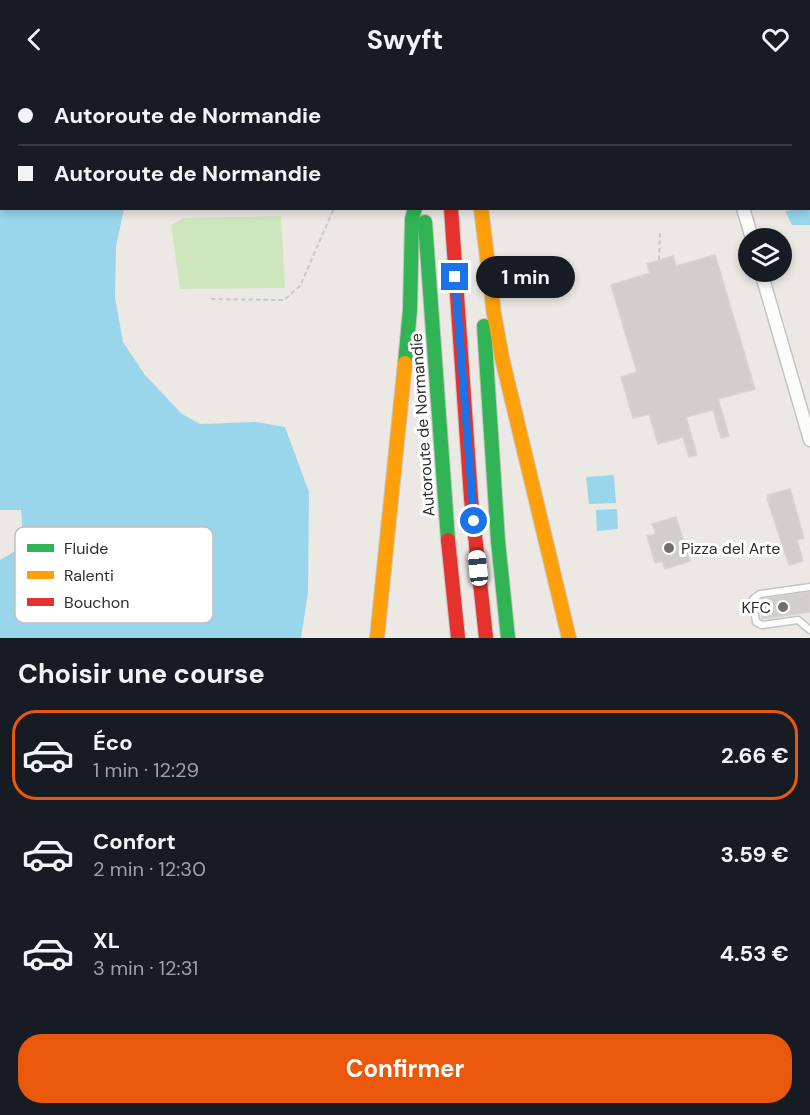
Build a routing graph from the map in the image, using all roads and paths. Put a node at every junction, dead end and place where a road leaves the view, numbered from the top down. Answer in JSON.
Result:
{"nodes":[{"id":1,"x":333,"y":210,"type":"edge"},
{"id":2,"x":414,"y":210,"type":"edge"},
{"id":3,"x":424,"y":210,"type":"edge"},
{"id":4,"x":452,"y":210,"type":"edge"},
{"id":5,"x":476,"y":210,"type":"edge"},
{"id":6,"x":481,"y":210,"type":"edge"},
{"id":7,"x":743,"y":210,"type":"edge"},
{"id":8,"x":749,"y":228,"type":"edge"},
{"id":9,"x":660,"y":232,"type":"dead end"},
{"id":10,"x":659,"y":260,"type":"dead end"},
{"id":11,"x":764,"y":282,"type":"edge"},
{"id":12,"x":211,"y":299,"type":"dead end"},
{"id":13,"x":810,"y":440,"type":"edge"},
{"id":14,"x":810,"y":587,"type":"edge"},
{"id":15,"x":810,"y":630,"type":"edge"},
{"id":16,"x":377,"y":638,"type":"edge"},
{"id":17,"x":458,"y":638,"type":"edge"},
{"id":18,"x":486,"y":638,"type":"edge"},
{"id":19,"x":508,"y":638,"type":"edge"},
{"id":20,"x":569,"y":638,"type":"edge"}],
"edges":[{"from":1,"to":12,"type":"path"},
{"from":2,"to":16,"type":"highway"},
{"from":3,"to":17,"type":"highway","name":"Autoroute de Normandie"},
{"from":4,"to":18,"type":"highway"},
{"from":5,"to":19,"type":"highway"},
{"from":6,"to":20,"type":"highway"},
{"from":7,"to":8,"type":"street"},
{"from":9,"to":10,"type":"path"},
{"from":11,"to":13,"type":"street"},
{"from":14,"to":15,"type":"lane"}]}
